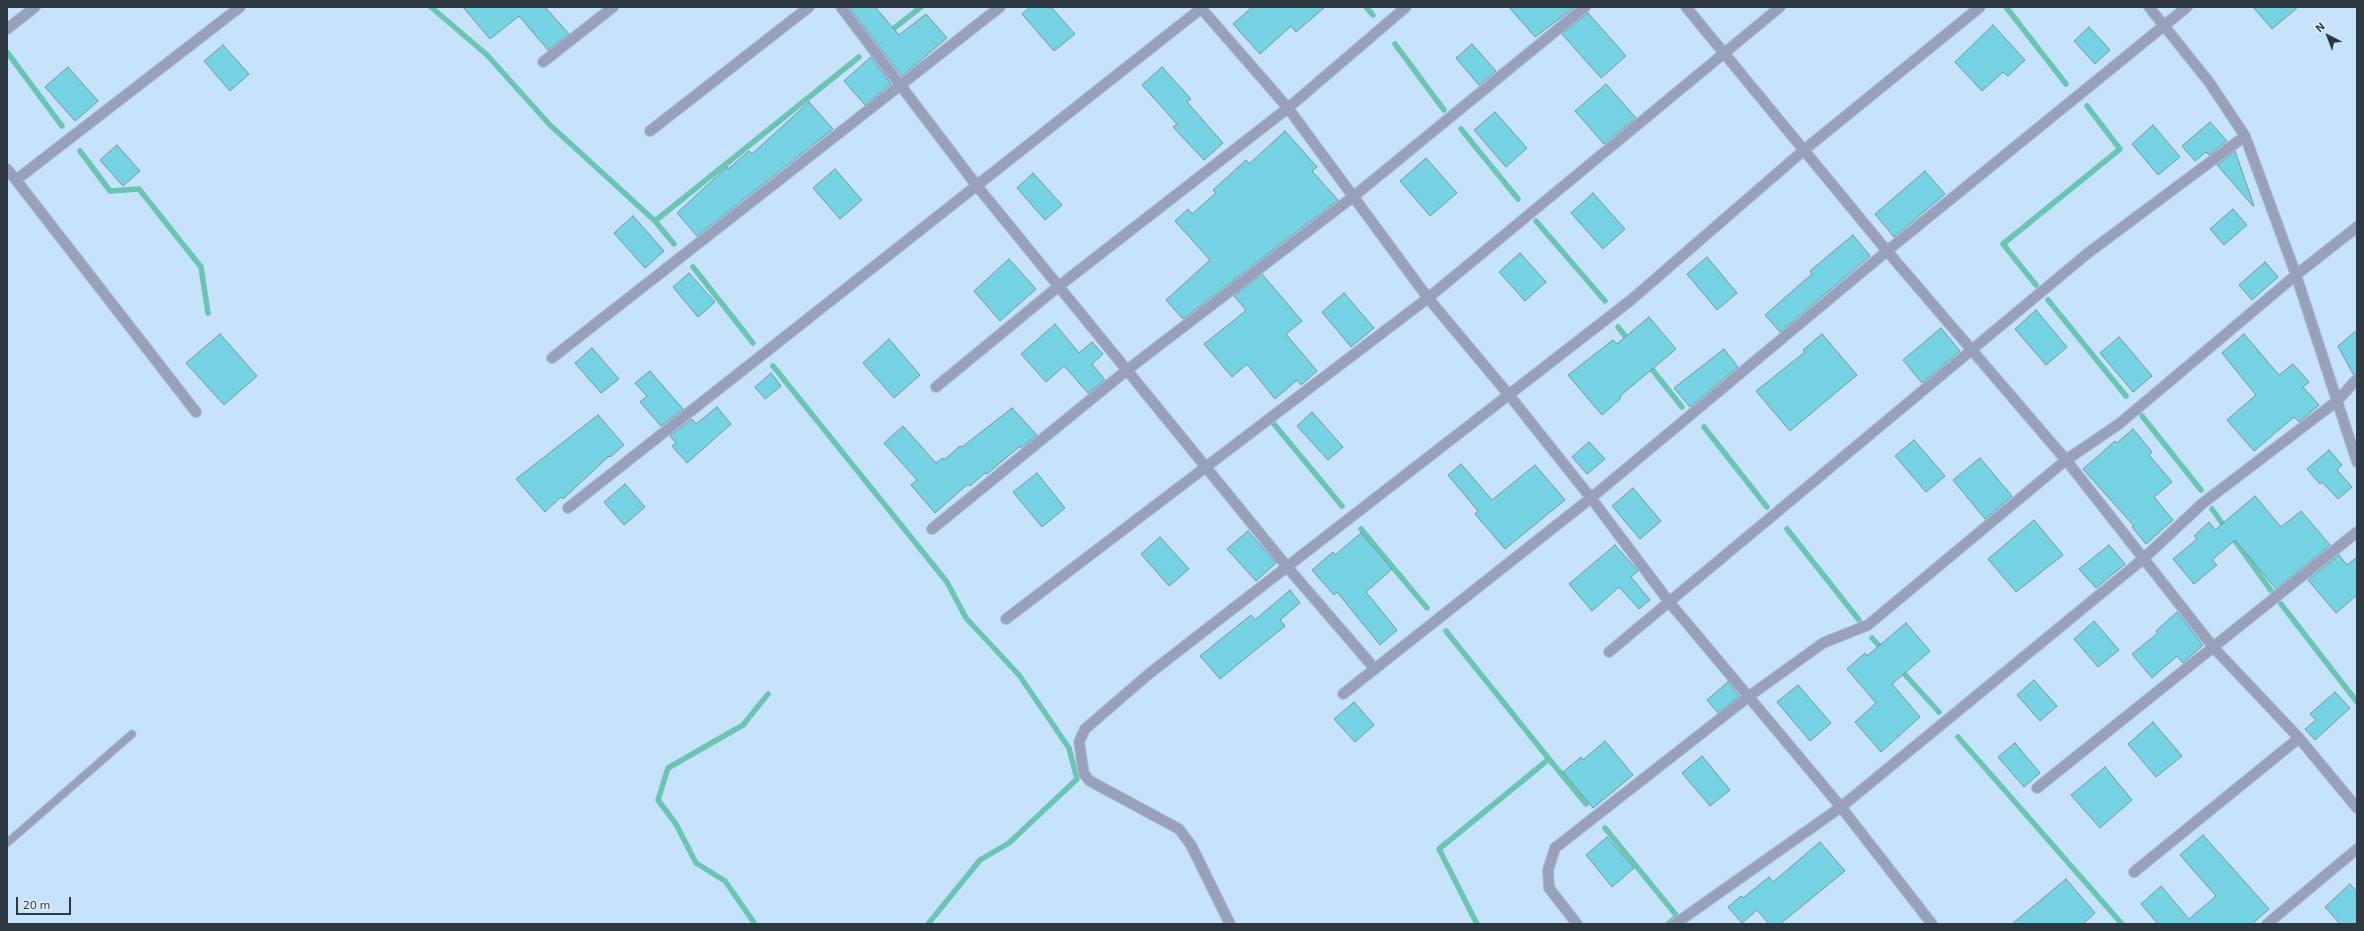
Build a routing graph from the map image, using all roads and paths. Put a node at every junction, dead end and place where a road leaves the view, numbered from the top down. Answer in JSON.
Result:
{"nodes":[{"id":1,"x":35,"y":7,"type":"edge"},
{"id":2,"x":240,"y":7,"type":"edge"},
{"id":3,"x":613,"y":7,"type":"edge"},
{"id":4,"x":809,"y":7,"type":"edge"},
{"id":5,"x":840,"y":7,"type":"edge"},
{"id":6,"x":1000,"y":7,"type":"edge"},
{"id":7,"x":1406,"y":7,"type":"edge"},
{"id":8,"x":1585,"y":7,"type":"edge"},
{"id":9,"x":1686,"y":7,"type":"edge"},
{"id":10,"x":1780,"y":7,"type":"edge"},
{"id":11,"x":1980,"y":7,"type":"edge"},
{"id":12,"x":2148,"y":7,"type":"edge"},
{"id":13,"x":2187,"y":7,"type":"edge"},
{"id":14,"x":1201,"y":8,"type":"edge"},
{"id":15,"x":2164,"y":25,"type":"junction"},
{"id":16,"x":7,"y":29,"type":"edge"},
{"id":17,"x":1724,"y":54,"type":"junction"},
{"id":18,"x":543,"y":62,"type":"dead end"},
{"id":19,"x":900,"y":86,"type":"junction"},
{"id":20,"x":1288,"y":108,"type":"junction"},
{"id":21,"x":650,"y":130,"type":"dead end"},
{"id":22,"x":2245,"y":136,"type":"junction"},
{"id":23,"x":1804,"y":150,"type":"junction"},
{"id":24,"x":7,"y":169,"type":"edge"},
{"id":25,"x":16,"y":180,"type":"junction"},
{"id":26,"x":977,"y":186,"type":"junction"},
{"id":27,"x":1354,"y":196,"type":"junction"},
{"id":28,"x":2357,"y":227,"type":"edge"},
{"id":29,"x":1888,"y":250,"type":"junction"},
{"id":30,"x":2296,"y":275,"type":"junction"},
{"id":31,"x":1059,"y":286,"type":"junction"},
{"id":32,"x":1428,"y":298,"type":"junction"},
{"id":33,"x":1972,"y":349,"type":"junction"},
{"id":34,"x":552,"y":358,"type":"dead end"},
{"id":35,"x":1127,"y":370,"type":"junction"},
{"id":36,"x":2357,"y":379,"type":"edge"},
{"id":37,"x":936,"y":387,"type":"dead end"},
{"id":38,"x":1509,"y":395,"type":"junction"},
{"id":39,"x":2337,"y":401,"type":"junction"},
{"id":40,"x":196,"y":412,"type":"dead end"},
{"id":41,"x":2066,"y":460,"type":"junction"},
{"id":42,"x":2357,"y":462,"type":"edge"},
{"id":43,"x":1205,"y":466,"type":"junction"},
{"id":44,"x":1591,"y":498,"type":"junction"},
{"id":45,"x":568,"y":508,"type":"dead end"},
{"id":46,"x":932,"y":529,"type":"dead end"},
{"id":47,"x":2357,"y":532,"type":"edge"},
{"id":48,"x":2143,"y":559,"type":"junction"},
{"id":49,"x":1288,"y":568,"type":"junction"},
{"id":50,"x":1670,"y":603,"type":"junction"},
{"id":51,"x":1006,"y":619,"type":"dead end"},
{"id":52,"x":2214,"y":648,"type":"junction"},
{"id":53,"x":1609,"y":652,"type":"dead end"},
{"id":54,"x":1374,"y":669,"type":"junction"},
{"id":55,"x":1343,"y":694,"type":"dead end"},
{"id":56,"x":1748,"y":696,"type":"junction"},
{"id":57,"x":132,"y":734,"type":"dead end"},
{"id":58,"x":2299,"y":738,"type":"junction"},
{"id":59,"x":2037,"y":788,"type":"dead end"},
{"id":60,"x":1841,"y":807,"type":"junction"},
{"id":61,"x":2357,"y":808,"type":"edge"},
{"id":62,"x":7,"y":843,"type":"edge"},
{"id":63,"x":2357,"y":849,"type":"edge"},
{"id":64,"x":2134,"y":872,"type":"dead end"},
{"id":65,"x":1230,"y":924,"type":"edge"},
{"id":66,"x":1577,"y":924,"type":"edge"},
{"id":67,"x":1675,"y":924,"type":"edge"},
{"id":68,"x":1932,"y":924,"type":"edge"},
{"id":69,"x":2267,"y":924,"type":"edge"}],
"edges":[{"from":1,"to":16,"type":"street"},
{"from":2,"to":25,"type":"street"},
{"from":3,"to":18,"type":"street"},
{"from":4,"to":21,"type":"street"},
{"from":5,"to":19,"type":"street"},
{"from":6,"to":19,"type":"street"},
{"from":7,"to":20,"type":"street"},
{"from":8,"to":27,"type":"street"},
{"from":9,"to":17,"type":"street"},
{"from":10,"to":17,"type":"street"},
{"from":11,"to":23,"type":"street"},
{"from":12,"to":15,"type":"street"},
{"from":13,"to":15,"type":"street"},
{"from":14,"to":20,"type":"street"},
{"from":14,"to":26,"type":"street"},
{"from":15,"to":22,"type":"street"},
{"from":15,"to":29,"type":"street"},
{"from":17,"to":23,"type":"street"},
{"from":17,"to":32,"type":"street"},
{"from":19,"to":26,"type":"street"},
{"from":19,"to":34,"type":"street"},
{"from":20,"to":27,"type":"street"},
{"from":20,"to":31,"type":"street"},
{"from":22,"to":30,"type":"street"},
{"from":22,"to":33,"type":"street"},
{"from":23,"to":29,"type":"street"},
{"from":23,"to":38,"type":"street"},
{"from":24,"to":25,"type":"street"},
{"from":25,"to":40,"type":"street"},
{"from":26,"to":31,"type":"street"},
{"from":26,"to":45,"type":"street"},
{"from":27,"to":32,"type":"street"},
{"from":27,"to":35,"type":"street"},
{"from":28,"to":30,"type":"street"},
{"from":29,"to":33,"type":"street"},
{"from":29,"to":44,"type":"street"},
{"from":30,"to":39,"type":"street"},
{"from":30,"to":41,"type":"street"},
{"from":31,"to":35,"type":"street"},
{"from":31,"to":37,"type":"street"},
{"from":32,"to":38,"type":"street"},
{"from":32,"to":43,"type":"street"},
{"from":33,"to":41,"type":"street"},
{"from":33,"to":50,"type":"street"},
{"from":35,"to":43,"type":"street"},
{"from":35,"to":46,"type":"street"},
{"from":36,"to":39,"type":"street"},
{"from":38,"to":44,"type":"street"},
{"from":38,"to":49,"type":"street"},
{"from":39,"to":42,"type":"street"},
{"from":39,"to":48,"type":"street"},
{"from":41,"to":48,"type":"street"},
{"from":41,"to":56,"type":"street"},
{"from":43,"to":49,"type":"street"},
{"from":43,"to":51,"type":"street"},
{"from":44,"to":50,"type":"street"},
{"from":44,"to":54,"type":"street"},
{"from":47,"to":52,"type":"street"},
{"from":48,"to":52,"type":"street"},
{"from":48,"to":60,"type":"street"},
{"from":49,"to":54,"type":"street"},
{"from":49,"to":65,"type":"street"},
{"from":50,"to":53,"type":"street"},
{"from":50,"to":56,"type":"street"},
{"from":52,"to":58,"type":"street"},
{"from":52,"to":59,"type":"street"},
{"from":54,"to":55,"type":"street"},
{"from":56,"to":60,"type":"street"},
{"from":56,"to":66,"type":"street"},
{"from":57,"to":62,"type":"lane"},
{"from":58,"to":61,"type":"street"},
{"from":58,"to":64,"type":"street"},
{"from":60,"to":67,"type":"street"},
{"from":60,"to":68,"type":"street"},
{"from":63,"to":69,"type":"street"}]}
